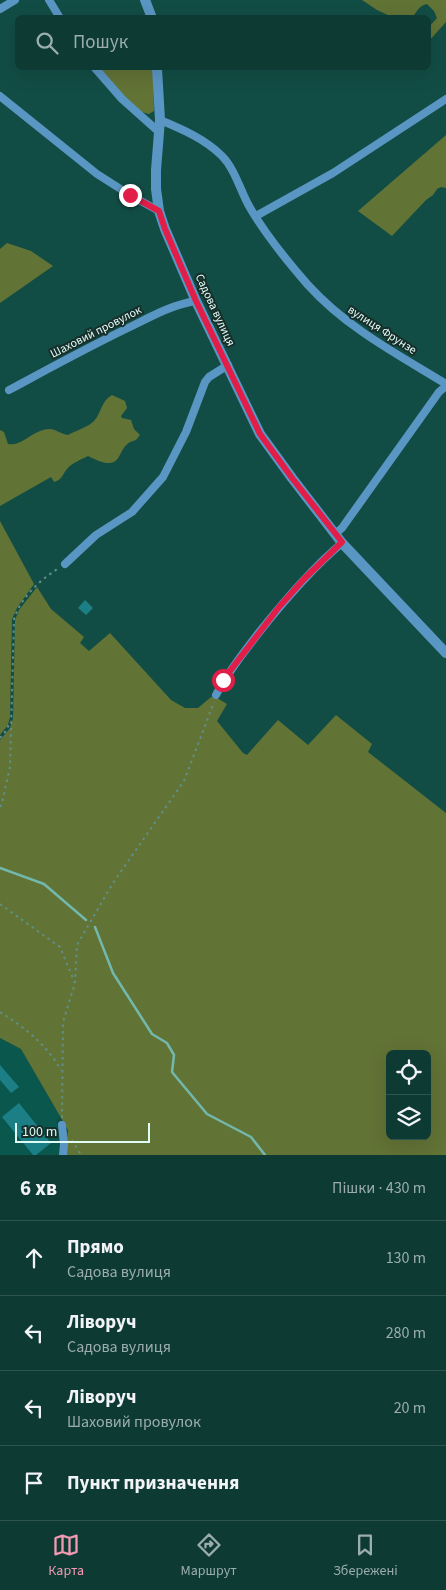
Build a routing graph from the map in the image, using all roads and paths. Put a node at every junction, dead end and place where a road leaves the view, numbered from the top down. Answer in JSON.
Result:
{"nodes":[{"id":1,"x":15,"y":0,"type":"edge"},
{"id":2,"x":49,"y":0,"type":"edge"},
{"id":3,"x":145,"y":0,"type":"edge"},
{"id":4,"x":0,"y":9,"type":"edge"},
{"id":5,"x":58,"y":15,"type":"edge"},
{"id":6,"x":151,"y":15,"type":"edge"},
{"id":7,"x":96,"y":70,"type":"edge"},
{"id":8,"x":157,"y":70,"type":"edge"},
{"id":9,"x":0,"y":96,"type":"edge"},
{"id":10,"x":446,"y":98,"type":"edge"},
{"id":11,"x":160,"y":120,"type":"junction"},
{"id":12,"x":159,"y":132,"type":"junction"},
{"id":13,"x":159,"y":211,"type":"junction"},
{"id":14,"x":256,"y":216,"type":"junction"},
{"id":15,"x":196,"y":301,"type":"junction"},
{"id":16,"x":228,"y":365,"type":"junction"},
{"id":17,"x":446,"y":385,"type":"edge"},
{"id":18,"x":10,"y":390,"type":"dead end"},
{"id":19,"x":339,"y":538,"type":"junction"},
{"id":20,"x":65,"y":564,"type":"joint"},
{"id":21,"x":446,"y":653,"type":"edge"},
{"id":22,"x":216,"y":695,"type":"joint"},
{"id":23,"x":12,"y":717,"type":"junction"},
{"id":24,"x":0,"y":738,"type":"edge"},
{"id":25,"x":0,"y":806,"type":"edge"},
{"id":26,"x":0,"y":904,"type":"edge"},
{"id":27,"x":75,"y":983,"type":"junction"},
{"id":28,"x":0,"y":1012,"type":"edge"},
{"id":29,"x":62,"y":1071,"type":"junction"},
{"id":30,"x":62,"y":1125,"type":"joint"},
{"id":31,"x":63,"y":1155,"type":"edge"}],
"edges":[{"from":1,"to":4,"type":"street"},
{"from":2,"to":5,"type":"street"},
{"from":3,"to":6,"type":"street"},
{"from":7,"to":12,"type":"street"},
{"from":8,"to":11,"type":"street","name":"Садова вулиця"},
{"from":9,"to":13,"type":"street"},
{"from":10,"to":14,"type":"street"},
{"from":11,"to":12,"type":"street","name":"Садова вулиця"},
{"from":11,"to":14,"type":"street","name":"вулиця Фрунзе"},
{"from":12,"to":13,"type":"street","name":"Садова вулиця"},
{"from":13,"to":15,"type":"street","name":"Садова вулиця"},
{"from":14,"to":17,"type":"street","name":"вулиця Фрунзе"},
{"from":15,"to":16,"type":"street","name":"Садова вулиця"},
{"from":15,"to":18,"type":"street","name":"Шаховий провулок"},
{"from":16,"to":19,"type":"street","name":"Садова вулиця"},
{"from":16,"to":20,"type":"street"},
{"from":17,"to":19,"type":"street"},
{"from":19,"to":21,"type":"street","name":"Садова вулиця"},
{"from":19,"to":22,"type":"street"},
{"from":20,"to":23,"type":"path"},
{"from":22,"to":27,"type":"path"},
{"from":23,"to":24,"type":"path"},
{"from":23,"to":25,"type":"path"},
{"from":26,"to":27,"type":"path"},
{"from":27,"to":29,"type":"path"},
{"from":28,"to":29,"type":"path"},
{"from":29,"to":30,"type":"path"},
{"from":30,"to":31,"type":"street"}]}
